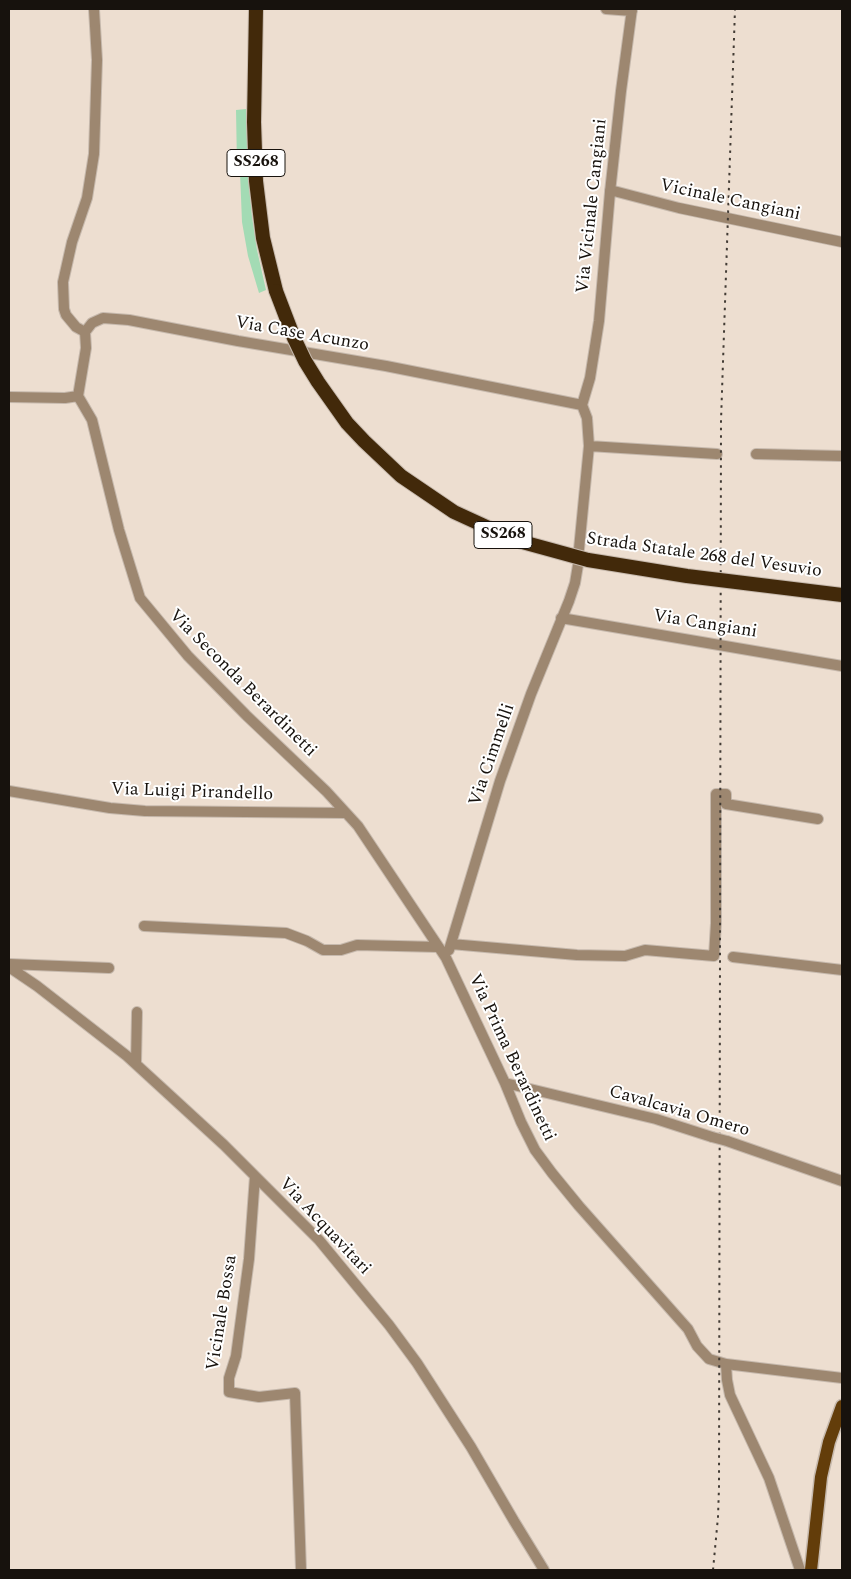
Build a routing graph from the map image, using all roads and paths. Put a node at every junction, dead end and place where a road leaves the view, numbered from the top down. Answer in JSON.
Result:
{"nodes":[{"id":1,"x":94,"y":9,"type":"edge"},
{"id":2,"x":256,"y":9,"type":"edge"},
{"id":3,"x":606,"y":9,"type":"edge"},
{"id":4,"x":632,"y":10,"type":"edge"},
{"id":5,"x":610,"y":190,"type":"junction"},
{"id":6,"x":842,"y":242,"type":"edge"},
{"id":7,"x":85,"y":332,"type":"junction"},
{"id":8,"x":78,"y":396,"type":"junction"},
{"id":9,"x":9,"y":397,"type":"edge"},
{"id":10,"x":582,"y":404,"type":"junction"},
{"id":11,"x":589,"y":446,"type":"junction"},
{"id":12,"x":717,"y":454,"type":"dead end"},
{"id":13,"x":756,"y":454,"type":"dead end"},
{"id":14,"x":842,"y":456,"type":"edge"},
{"id":15,"x":579,"y":549,"type":"dead end"},
{"id":16,"x":578,"y":565,"type":"dead end"},
{"id":17,"x":842,"y":595,"type":"edge"},
{"id":18,"x":562,"y":618,"type":"junction"},
{"id":19,"x":842,"y":666,"type":"edge"},
{"id":20,"x":9,"y":791,"type":"edge"},
{"id":21,"x":346,"y":813,"type":"junction"},
{"id":22,"x":818,"y":819,"type":"dead end"},
{"id":23,"x":144,"y":926,"type":"dead end"},
{"id":24,"x":451,"y":944,"type":"junction"},
{"id":25,"x":438,"y":947,"type":"junction"},
{"id":26,"x":734,"y":957,"type":"dead end"},
{"id":27,"x":446,"y":958,"type":"junction"},
{"id":28,"x":9,"y":965,"type":"edge"},
{"id":29,"x":109,"y":968,"type":"dead end"},
{"id":30,"x":842,"y":970,"type":"edge"},
{"id":31,"x":137,"y":1012,"type":"dead end"},
{"id":32,"x":136,"y":1064,"type":"junction"},
{"id":33,"x":505,"y":1083,"type":"junction"},
{"id":34,"x":254,"y":1176,"type":"junction"},
{"id":35,"x":842,"y":1181,"type":"edge"},
{"id":36,"x":726,"y":1364,"type":"junction"},
{"id":37,"x":842,"y":1378,"type":"edge"},
{"id":38,"x":842,"y":1406,"type":"edge"},
{"id":39,"x":301,"y":1570,"type":"edge"},
{"id":40,"x":544,"y":1570,"type":"edge"},
{"id":41,"x":800,"y":1570,"type":"edge"},
{"id":42,"x":811,"y":1570,"type":"edge"}],
"edges":[{"from":1,"to":7,"type":"street"},
{"from":2,"to":17,"type":"highway","name":"Strada Statale 268 del Vesuvio","number":"SS268","bridge":true},
{"from":3,"to":4,"type":"street"},
{"from":4,"to":5,"type":"street","name":"Via Vicinale Cangiani"},
{"from":5,"to":6,"type":"street","name":"Vicinale Cangiani"},
{"from":5,"to":10,"type":"street","name":"Via Vicinale Cangiani"},
{"from":7,"to":8,"type":"street"},
{"from":7,"to":10,"type":"street","name":"Via Case Acunzo"},
{"from":8,"to":9,"type":"street"},
{"from":8,"to":21,"type":"street","name":"Via Seconda Berardinetti"},
{"from":10,"to":11,"type":"street"},
{"from":11,"to":12,"type":"street"},
{"from":11,"to":15,"type":"street"},
{"from":13,"to":14,"type":"street"},
{"from":16,"to":18,"type":"street","name":"Via Cimmelli"},
{"from":18,"to":19,"type":"street","name":"Via Cangiani"},
{"from":18,"to":24,"type":"street","name":"Via Cimmelli"},
{"from":20,"to":21,"type":"street","name":"Via Luigi Pirandello"},
{"from":21,"to":25,"type":"street","name":"Via Prima Berardinetti"},
{"from":22,"to":24,"type":"street"},
{"from":23,"to":25,"type":"street"},
{"from":24,"to":27,"type":"street","name":"Via Cimmelli"},
{"from":25,"to":27,"type":"street","name":"Via Prima Berardinetti"},
{"from":26,"to":30,"type":"street"},
{"from":27,"to":33,"type":"street","name":"Via Prima Berardinetti"},
{"from":28,"to":29,"type":"street"},
{"from":28,"to":32,"type":"street","name":"Via Acquavitari"},
{"from":31,"to":32,"type":"street"},
{"from":32,"to":34,"type":"street","name":"Via Acquavitari"},
{"from":33,"to":35,"type":"street","name":"Cavalcavia Omero","bridge":true},
{"from":33,"to":36,"type":"street","name":"Via Prima Berardinetti"},
{"from":34,"to":39,"type":"street","name":"Vicinale Bossa"},
{"from":34,"to":40,"type":"street","name":"Via Acquavitari"},
{"from":36,"to":37,"type":"street","name":"Via Prima Berardinetti"},
{"from":36,"to":41,"type":"street"},
{"from":38,"to":42,"type":"main road"}]}
